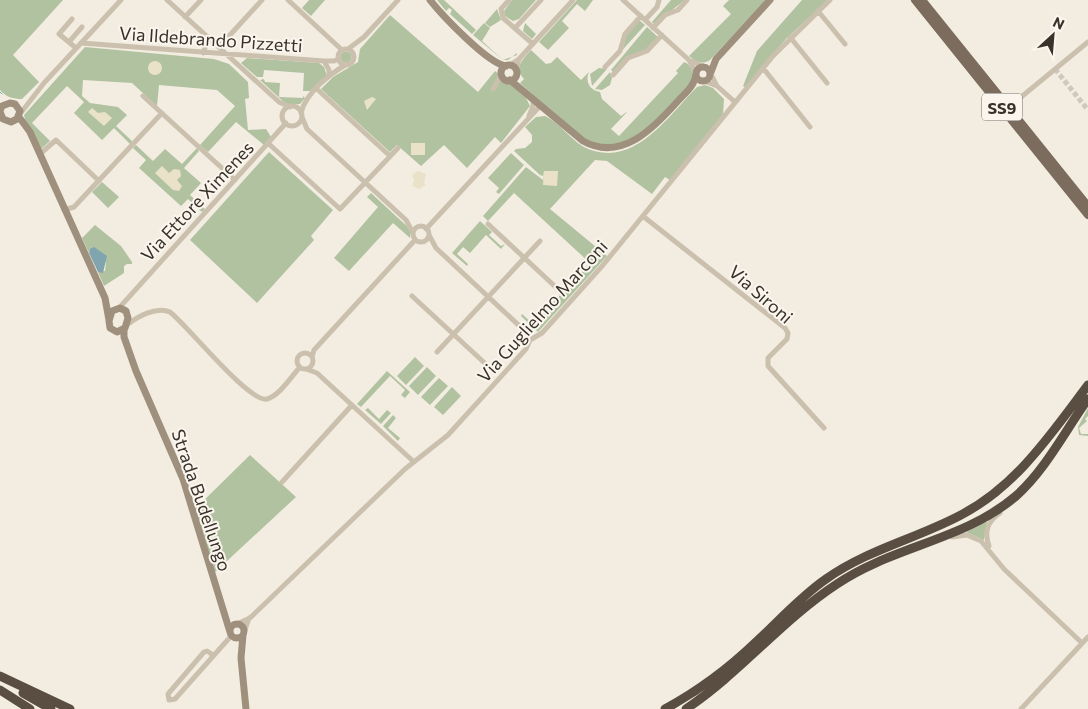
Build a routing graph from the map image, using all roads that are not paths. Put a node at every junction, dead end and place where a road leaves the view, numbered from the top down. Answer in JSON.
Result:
{"nodes":[{"id":1,"x":121,"y":0,"type":"edge"},
{"id":2,"x":167,"y":0,"type":"edge"},
{"id":3,"x":201,"y":0,"type":"edge"},
{"id":4,"x":262,"y":0,"type":"edge"},
{"id":5,"x":288,"y":0,"type":"edge"},
{"id":6,"x":425,"y":0,"type":"edge"},
{"id":7,"x":430,"y":0,"type":"edge"},
{"id":8,"x":509,"y":0,"type":"edge"},
{"id":9,"x":541,"y":0,"type":"edge"},
{"id":10,"x":573,"y":0,"type":"edge"},
{"id":11,"x":623,"y":0,"type":"edge"},
{"id":12,"x":659,"y":0,"type":"edge"},
{"id":13,"x":687,"y":0,"type":"edge"},
{"id":14,"x":770,"y":0,"type":"edge"},
{"id":15,"x":830,"y":0,"type":"edge"},
{"id":16,"x":914,"y":0,"type":"edge"},
{"id":17,"x":922,"y":0,"type":"edge"},
{"id":18,"x":398,"y":1,"type":"edge"},
{"id":19,"x":438,"y":10,"type":"junction"},
{"id":20,"x":818,"y":11,"type":"junction"},
{"id":21,"x":185,"y":17,"type":"junction"},
{"id":22,"x":643,"y":18,"type":"junction"},
{"id":23,"x":72,"y":19,"type":"dead end"},
{"id":24,"x":82,"y":27,"type":"dead end"},
{"id":25,"x":515,"y":28,"type":"junction"},
{"id":26,"x":653,"y":28,"type":"junction"},
{"id":27,"x":89,"y":34,"type":"junction"},
{"id":28,"x":662,"y":35,"type":"junction"},
{"id":29,"x":364,"y":37,"type":"junction"},
{"id":30,"x":790,"y":37,"type":"junction"},
{"id":31,"x":209,"y":38,"type":"junction"},
{"id":32,"x":69,"y":42,"type":"junction"},
{"id":33,"x":1088,"y":42,"type":"edge"},
{"id":34,"x":81,"y":43,"type":"junction"},
{"id":35,"x":96,"y":44,"type":"junction"},
{"id":36,"x":532,"y":44,"type":"junction"},
{"id":37,"x":844,"y":44,"type":"dead end"},
{"id":38,"x":220,"y":47,"type":"junction"},
{"id":39,"x":76,"y":48,"type":"junction"},
{"id":40,"x":345,"y":50,"type":"junction"},
{"id":41,"x":203,"y":53,"type":"junction"},
{"id":42,"x":227,"y":54,"type":"junction"},
{"id":43,"x":354,"y":54,"type":"junction"},
{"id":44,"x":249,"y":55,"type":"junction"},
{"id":45,"x":339,"y":59,"type":"junction"},
{"id":46,"x":519,"y":59,"type":"junction"},
{"id":47,"x":716,"y":59,"type":"junction"},
{"id":48,"x":689,"y":60,"type":"junction"},
{"id":49,"x":324,"y":61,"type":"junction"},
{"id":50,"x":238,"y":64,"type":"junction"},
{"id":51,"x":347,"y":64,"type":"junction"},
{"id":52,"x":703,"y":66,"type":"junction"},
{"id":53,"x":605,"y":67,"type":"dead end"},
{"id":54,"x":763,"y":68,"type":"junction"},
{"id":55,"x":508,"y":73,"type":"junction"},
{"id":56,"x":711,"y":73,"type":"junction"},
{"id":57,"x":696,"y":74,"type":"junction"},
{"id":58,"x":613,"y":75,"type":"dead end"},
{"id":59,"x":329,"y":76,"type":"junction"},
{"id":60,"x":704,"y":81,"type":"junction"},
{"id":61,"x":827,"y":83,"type":"dead end"},
{"id":62,"x":717,"y":86,"type":"junction"},
{"id":63,"x":495,"y":87,"type":"dead end"},
{"id":64,"x":317,"y":88,"type":"junction"},
{"id":65,"x":690,"y":88,"type":"junction"},
{"id":66,"x":143,"y":96,"type":"dead end"},
{"id":67,"x":533,"y":98,"type":"junction"},
{"id":68,"x":279,"y":102,"type":"junction"},
{"id":69,"x":305,"y":102,"type":"junction"},
{"id":70,"x":735,"y":102,"type":"junction"},
{"id":71,"x":541,"y":105,"type":"junction"},
{"id":72,"x":292,"y":107,"type":"junction"},
{"id":73,"x":1009,"y":107,"type":"junction"},
{"id":74,"x":1,"y":110,"type":"edge"},
{"id":75,"x":283,"y":113,"type":"junction"},
{"id":76,"x":162,"y":114,"type":"junction"},
{"id":77,"x":552,"y":114,"type":"junction"},
{"id":78,"x":17,"y":115,"type":"junction"},
{"id":79,"x":301,"y":115,"type":"junction"},
{"id":80,"x":528,"y":119,"type":"junction"},
{"id":81,"x":286,"y":123,"type":"junction"},
{"id":82,"x":294,"y":125,"type":"junction"},
{"id":83,"x":810,"y":127,"type":"dead end"},
{"id":84,"x":307,"y":129,"type":"junction"},
{"id":85,"x":269,"y":144,"type":"junction"},
{"id":86,"x":398,"y":148,"type":"dead end"},
{"id":87,"x":40,"y":154,"type":"junction"},
{"id":88,"x":390,"y":156,"type":"junction"},
{"id":89,"x":235,"y":180,"type":"junction"},
{"id":90,"x":98,"y":181,"type":"junction"},
{"id":91,"x":365,"y":182,"type":"junction"},
{"id":92,"x":1088,"y":206,"type":"edge"},
{"id":93,"x":64,"y":210,"type":"junction"},
{"id":94,"x":1088,"y":215,"type":"edge"},
{"id":95,"x":644,"y":217,"type":"junction"},
{"id":96,"x":406,"y":220,"type":"junction"},
{"id":97,"x":488,"y":224,"type":"dead end"},
{"id":98,"x":420,"y":227,"type":"junction"},
{"id":99,"x":426,"y":229,"type":"junction"},
{"id":100,"x":413,"y":233,"type":"junction"},
{"id":101,"x":429,"y":235,"type":"junction"},
{"id":102,"x":415,"y":240,"type":"junction"},
{"id":103,"x":540,"y":241,"type":"dead end"},
{"id":104,"x":421,"y":242,"type":"junction"},
{"id":105,"x":436,"y":248,"type":"junction"},
{"id":106,"x":524,"y":258,"type":"junction"},
{"id":107,"x":561,"y":292,"type":"dead end"},
{"id":108,"x":412,"y":296,"type":"dead end"},
{"id":109,"x":488,"y":297,"type":"junction"},
{"id":110,"x":105,"y":298,"type":"junction"},
{"id":111,"x":121,"y":310,"type":"junction"},
{"id":112,"x":141,"y":317,"type":"junction"},
{"id":113,"x":109,"y":320,"type":"junction"},
{"id":114,"x":125,"y":328,"type":"junction"},
{"id":115,"x":112,"y":330,"type":"junction"},
{"id":116,"x":453,"y":334,"type":"junction"},
{"id":117,"x":530,"y":340,"type":"junction"},
{"id":118,"x":126,"y":346,"type":"junction"},
{"id":119,"x":314,"y":350,"type":"junction"},
{"id":120,"x":437,"y":352,"type":"dead end"},
{"id":121,"x":306,"y":353,"type":"junction"},
{"id":122,"x":312,"y":360,"type":"junction"},
{"id":123,"x":300,"y":367,"type":"junction"},
{"id":124,"x":489,"y":367,"type":"dead end"},
{"id":125,"x":306,"y":368,"type":"junction"},
{"id":126,"x":317,"y":373,"type":"junction"},
{"id":127,"x":1088,"y":385,"type":"edge"},
{"id":128,"x":1088,"y":399,"type":"edge"},
{"id":129,"x":352,"y":405,"type":"junction"},
{"id":130,"x":824,"y":428,"type":"dead end"},
{"id":131,"x":414,"y":462,"type":"junction"},
{"id":132,"x":282,"y":482,"type":"dead end"},
{"id":133,"x":1012,"y":499,"type":"junction"},
{"id":134,"x":937,"y":539,"type":"junction"},
{"id":135,"x":990,"y":549,"type":"junction"},
{"id":136,"x":224,"y":610,"type":"junction"},
{"id":137,"x":250,"y":618,"type":"junction"},
{"id":138,"x":238,"y":623,"type":"junction"},
{"id":139,"x":244,"y":633,"type":"junction"},
{"id":140,"x":232,"y":634,"type":"junction"},
{"id":141,"x":1088,"y":637,"type":"edge"},
{"id":142,"x":1082,"y":643,"type":"junction"},
{"id":143,"x":213,"y":655,"type":"junction"},
{"id":144,"x":242,"y":659,"type":"junction"},
{"id":145,"x":0,"y":676,"type":"edge"},
{"id":146,"x":0,"y":680,"type":"edge"},
{"id":147,"x":0,"y":690,"type":"edge"},
{"id":148,"x":0,"y":695,"type":"edge"},
{"id":149,"x":19,"y":709,"type":"edge"},
{"id":150,"x":30,"y":709,"type":"edge"},
{"id":151,"x":51,"y":709,"type":"edge"},
{"id":152,"x":70,"y":709,"type":"edge"},
{"id":153,"x":246,"y":709,"type":"edge"},
{"id":154,"x":665,"y":709,"type":"edge"},
{"id":155,"x":686,"y":709,"type":"edge"},
{"id":156,"x":1021,"y":709,"type":"edge"}],
"edges":[{"from":1,"to":27,"type":"street"},
{"from":2,"to":21,"type":"street"},
{"from":3,"to":21,"type":"street"},
{"from":4,"to":38,"type":"street"},
{"from":5,"to":40,"type":"street"},
{"from":6,"to":19,"type":"street"},
{"from":7,"to":19,"type":"street"},
{"from":8,"to":25,"type":"street"},
{"from":9,"to":25,"type":"street"},
{"from":10,"to":36,"type":"street"},
{"from":11,"to":22,"type":"street"},
{"from":12,"to":22,"type":"street"},
{"from":13,"to":26,"type":"street"},
{"from":14,"to":47,"type":"street"},
{"from":15,"to":20,"type":"street","name":"Via Guglielmo Marconi"},
{"from":16,"to":94,"type":"main road","number":"SS9"},
{"from":17,"to":73,"type":"main road","number":"SS9"},
{"from":18,"to":29,"type":"street"},
{"from":19,"to":55,"type":"street"},
{"from":20,"to":30,"type":"street","name":"Via Guglielmo Marconi"},
{"from":20,"to":37,"type":"street"},
{"from":21,"to":31,"type":"street"},
{"from":22,"to":26,"type":"street"},
{"from":22,"to":53,"type":"street"},
{"from":23,"to":32,"type":"street"},
{"from":24,"to":32,"type":"street"},
{"from":25,"to":36,"type":"street"},
{"from":26,"to":28,"type":"street"},
{"from":27,"to":34,"type":"street"},
{"from":27,"to":35,"type":"street"},
{"from":28,"to":48,"type":"street"},
{"from":28,"to":58,"type":"street"},
{"from":29,"to":40,"type":"street"},
{"from":29,"to":43,"type":"street"},
{"from":30,"to":54,"type":"street","name":"Via Guglielmo Marconi"},
{"from":30,"to":61,"type":"street"},
{"from":31,"to":38,"type":"street"},
{"from":31,"to":41,"type":"street"},
{"from":32,"to":39,"type":"street"},
{"from":33,"to":73,"type":"street"},
{"from":34,"to":35,"type":"street","name":"Via Ildebrando Pizzetti"},
{"from":34,"to":39,"type":"street"},
{"from":35,"to":41,"type":"street","name":"Via Ildebrando Pizzetti"},
{"from":36,"to":46,"type":"street"},
{"from":38,"to":42,"type":"street"},
{"from":39,"to":78,"type":"street"},
{"from":40,"to":43,"type":"street"},
{"from":40,"to":45,"type":"street"},
{"from":41,"to":42,"type":"street","name":"Via Ildebrando Pizzetti"},
{"from":42,"to":44,"type":"street","name":"Via Ildebrando Pizzetti"},
{"from":42,"to":50,"type":"street"},
{"from":43,"to":51,"type":"street"},
{"from":44,"to":49,"type":"street","name":"Via Ildebrando Pizzetti"},
{"from":44,"to":50,"type":"street"},
{"from":45,"to":49,"type":"street","name":"Via Ildebrando Pizzetti"},
{"from":45,"to":51,"type":"street"},
{"from":45,"to":59,"type":"street"},
{"from":46,"to":55,"type":"street"},
{"from":46,"to":55,"type":"street"},
{"from":47,"to":52,"type":"street"},
{"from":47,"to":56,"type":"street"},
{"from":48,"to":52,"type":"street"},
{"from":48,"to":57,"type":"street"},
{"from":49,"to":59,"type":"street"},
{"from":50,"to":68,"type":"street"},
{"from":51,"to":59,"type":"street"},
{"from":52,"to":56,"type":"street"},
{"from":52,"to":57,"type":"street"},
{"from":54,"to":70,"type":"street","name":"Via Guglielmo Marconi"},
{"from":54,"to":83,"type":"street"},
{"from":55,"to":63,"type":"street"},
{"from":55,"to":67,"type":"street"},
{"from":56,"to":60,"type":"street"},
{"from":56,"to":62,"type":"street"},
{"from":57,"to":60,"type":"street"},
{"from":57,"to":65,"type":"street"},
{"from":59,"to":64,"type":"street"},
{"from":60,"to":62,"type":"street"},
{"from":60,"to":65,"type":"street"},
{"from":62,"to":70,"type":"street"},
{"from":64,"to":69,"type":"street"},
{"from":64,"to":88,"type":"street"},
{"from":65,"to":77,"type":"street"},
{"from":66,"to":76,"type":"street"},
{"from":67,"to":71,"type":"street"},
{"from":67,"to":80,"type":"street"},
{"from":68,"to":72,"type":"street"},
{"from":68,"to":75,"type":"street"},
{"from":69,"to":72,"type":"street"},
{"from":69,"to":79,"type":"street"},
{"from":70,"to":95,"type":"street","name":"Via Guglielmo Marconi"},
{"from":71,"to":77,"type":"street"},
{"from":71,"to":80,"type":"street"},
{"from":72,"to":75,"type":"street"},
{"from":72,"to":79,"type":"street"},
{"from":73,"to":92,"type":"main road","number":"SS9"},
{"from":74,"to":78,"type":"street","name":"Strada Budellungo"},
{"from":74,"to":78,"type":"street","name":"Strada Budellungo"},
{"from":75,"to":81,"type":"street"},
{"from":76,"to":89,"type":"street"},
{"from":76,"to":90,"type":"street"},
{"from":77,"to":80,"type":"street"},
{"from":78,"to":87,"type":"street","name":"Strada Budellungo"},
{"from":79,"to":82,"type":"street"},
{"from":79,"to":84,"type":"street"},
{"from":80,"to":99,"type":"street"},
{"from":81,"to":82,"type":"street"},
{"from":81,"to":85,"type":"street","name":"Via Ettore Ximenes"},
{"from":82,"to":84,"type":"street"},
{"from":84,"to":91,"type":"street"},
{"from":85,"to":89,"type":"street","name":"Via Ettore Ximenes"},
{"from":85,"to":91,"type":"street"},
{"from":86,"to":88,"type":"street"},
{"from":87,"to":90,"type":"street"},
{"from":87,"to":93,"type":"street","name":"Strada Budellungo"},
{"from":88,"to":91,"type":"street"},
{"from":89,"to":111,"type":"street","name":"Via Ettore Ximenes"},
{"from":90,"to":93,"type":"street"},
{"from":91,"to":96,"type":"street"},
{"from":93,"to":110,"type":"street","name":"Strada Budellungo"},
{"from":95,"to":117,"type":"street","name":"Via Guglielmo Marconi"},
{"from":95,"to":130,"type":"street","name":"Via Sironi"},
{"from":96,"to":98,"type":"street"},
{"from":96,"to":100,"type":"street"},
{"from":97,"to":106,"type":"street"},
{"from":98,"to":99,"type":"street"},
{"from":98,"to":100,"type":"street"},
{"from":99,"to":101,"type":"street"},
{"from":100,"to":102,"type":"street"},
{"from":101,"to":104,"type":"street"},
{"from":101,"to":105,"type":"street"},
{"from":102,"to":104,"type":"street"},
{"from":102,"to":119,"type":"street"},
{"from":103,"to":106,"type":"street"},
{"from":104,"to":105,"type":"street"},
{"from":105,"to":109,"type":"street"},
{"from":106,"to":107,"type":"street"},
{"from":106,"to":109,"type":"street"},
{"from":108,"to":116,"type":"street"},
{"from":109,"to":116,"type":"street"},
{"from":109,"to":117,"type":"street"},
{"from":110,"to":111,"type":"street","name":"Strada Budellungo"},
{"from":110,"to":113,"type":"street","name":"Strada Budellungo"},
{"from":111,"to":112,"type":"street"},
{"from":111,"to":113,"type":"street"},
{"from":111,"to":114,"type":"street","name":"Strada Budellungo"},
{"from":112,"to":114,"type":"street"},
{"from":112,"to":123,"type":"street"},
{"from":113,"to":115,"type":"street","name":"Strada Budellungo"},
{"from":114,"to":115,"type":"street"},
{"from":114,"to":118,"type":"street","name":"Strada Budellungo"},
{"from":115,"to":118,"type":"street","name":"Strada Budellungo"},
{"from":116,"to":120,"type":"street"},
{"from":116,"to":124,"type":"street"},
{"from":117,"to":131,"type":"street","name":"Via Guglielmo Marconi"},
{"from":118,"to":136,"type":"street","name":"Strada Budellungo"},
{"from":119,"to":121,"type":"street"},
{"from":119,"to":122,"type":"street"},
{"from":121,"to":122,"type":"street"},
{"from":121,"to":123,"type":"street"},
{"from":122,"to":125,"type":"street"},
{"from":122,"to":126,"type":"street"},
{"from":123,"to":125,"type":"street"},
{"from":125,"to":126,"type":"street"},
{"from":126,"to":129,"type":"street"},
{"from":127,"to":154,"type":"highway"},
{"from":128,"to":133,"type":"highway"},
{"from":129,"to":131,"type":"street"},
{"from":129,"to":132,"type":"street"},
{"from":131,"to":137,"type":"street","name":"Via Guglielmo Marconi"},
{"from":133,"to":134,"type":"highway"},
{"from":133,"to":135,"type":"street"},
{"from":134,"to":135,"type":"street"},
{"from":134,"to":155,"type":"highway"},
{"from":135,"to":142,"type":"street"},
{"from":136,"to":138,"type":"street","name":"Strada Budellungo"},
{"from":136,"to":140,"type":"street","name":"Strada Budellungo"},
{"from":137,"to":138,"type":"street","name":"Via Guglielmo Marconi"},
{"from":137,"to":139,"type":"street","name":"Via Guglielmo Marconi"},
{"from":138,"to":139,"type":"street","name":"Strada Budellungo"},
{"from":138,"to":140,"type":"street"},
{"from":139,"to":140,"type":"street"},
{"from":139,"to":144,"type":"street","name":"Strada Budellungo"},
{"from":140,"to":143,"type":"street"},
{"from":140,"to":144,"type":"street","name":"Strada Budellungo"},
{"from":141,"to":142,"type":"street"},
{"from":142,"to":156,"type":"street"},
{"from":143,"to":143,"type":"street"},
{"from":144,"to":153,"type":"street","name":"Strada Budellungo"},
{"from":145,"to":152,"type":"highway"},
{"from":146,"to":151,"type":"highway"},
{"from":147,"to":150,"type":"highway"},
{"from":148,"to":149,"type":"highway"}]}
